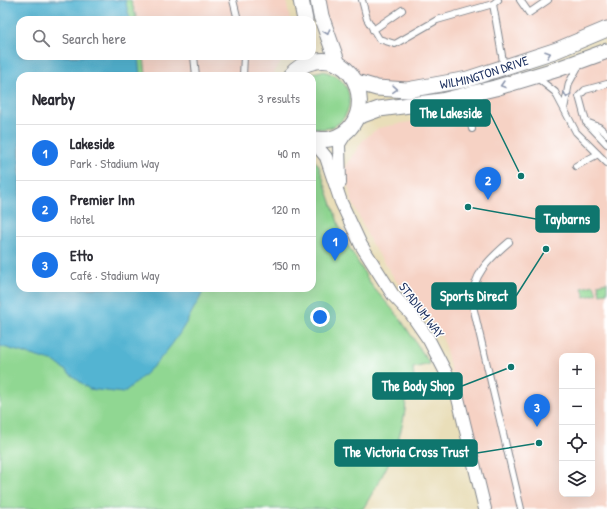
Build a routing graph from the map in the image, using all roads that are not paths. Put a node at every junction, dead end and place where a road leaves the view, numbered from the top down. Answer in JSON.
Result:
{"nodes":[{"id":1,"x":233,"y":0,"type":"edge"},
{"id":2,"x":301,"y":0,"type":"edge"},
{"id":3,"x":318,"y":0,"type":"edge"},
{"id":4,"x":520,"y":0,"type":"edge"},
{"id":5,"x":548,"y":0,"type":"edge"},
{"id":6,"x":364,"y":1,"type":"edge"},
{"id":7,"x":495,"y":2,"type":"edge"},
{"id":8,"x":402,"y":10,"type":"dead end"},
{"id":9,"x":237,"y":16,"type":"edge"},
{"id":10,"x":304,"y":16,"type":"edge"},
{"id":11,"x":607,"y":28,"type":"edge"},
{"id":12,"x":373,"y":30,"type":"junction"},
{"id":13,"x":607,"y":51,"type":"edge"},
{"id":14,"x":194,"y":60,"type":"edge"},
{"id":15,"x":244,"y":60,"type":"edge"},
{"id":16,"x":582,"y":60,"type":"junction"},
{"id":17,"x":338,"y":64,"type":"junction"},
{"id":18,"x":295,"y":67,"type":"edge"},
{"id":19,"x":504,"y":68,"type":"junction"},
{"id":20,"x":196,"y":72,"type":"edge"},
{"id":21,"x":244,"y":72,"type":"edge"},
{"id":22,"x":535,"y":76,"type":"junction"},
{"id":23,"x":356,"y":82,"type":"junction"},
{"id":24,"x":607,"y":84,"type":"edge"},
{"id":25,"x":465,"y":95,"type":"junction"},
{"id":26,"x":564,"y":109,"type":"junction"},
{"id":27,"x":353,"y":122,"type":"junction"},
{"id":28,"x":586,"y":122,"type":"junction"},
{"id":29,"x":472,"y":129,"type":"dead end"},
{"id":30,"x":607,"y":134,"type":"edge"},
{"id":31,"x":316,"y":139,"type":"edge"},
{"id":32,"x":316,"y":144,"type":"edge"},
{"id":33,"x":607,"y":144,"type":"edge"},
{"id":34,"x":598,"y":154,"type":"junction"},
{"id":35,"x":607,"y":163,"type":"edge"},
{"id":36,"x":576,"y":166,"type":"dead end"},
{"id":37,"x":341,"y":202,"type":"junction"},
{"id":38,"x":509,"y":242,"type":"dead end"},
{"id":39,"x":485,"y":509,"type":"edge"},
{"id":40,"x":521,"y":509,"type":"edge"}],
"edges":[{"from":1,"to":9,"type":"lane"},
{"from":2,"to":10,"type":"street"},
{"from":3,"to":17,"type":"street","one_way":true},
{"from":4,"to":5,"type":"lane"},
{"from":6,"to":12,"type":"lane"},
{"from":7,"to":12,"type":"lane"},
{"from":7,"to":19,"type":"lane"},
{"from":8,"to":12,"type":"lane"},
{"from":19,"to":11,"type":"street","name":"WILMINGTON DRIVE","one_way":true},
{"from":13,"to":16,"type":"street","name":"WILMINGTON DRIVE"},
{"from":14,"to":20,"type":"lane"},
{"from":15,"to":21,"type":"lane"},
{"from":16,"to":22,"type":"street","name":"WILMINGTON DRIVE"},
{"from":16,"to":26,"type":"lane","one_way":true},
{"from":17,"to":18,"type":"street"},
{"from":17,"to":23,"type":"street"},
{"from":23,"to":19,"type":"street","name":"WILMINGTON DRIVE","one_way":true},
{"from":22,"to":25,"type":"street","name":"WILMINGTON DRIVE","one_way":true},
{"from":22,"to":26,"type":"lane"},
{"from":23,"to":27,"type":"street"},
{"from":24,"to":28,"type":"lane"},
{"from":25,"to":27,"type":"street","name":"WILMINGTON DRIVE"},
{"from":25,"to":29,"type":"lane"},
{"from":26,"to":34,"type":"lane"},
{"from":27,"to":31,"type":"street","name":"WILMINGTON DRIVE"},
{"from":27,"to":37,"type":"street","name":"STADIUM WAY"},
{"from":28,"to":30,"type":"lane"},
{"from":28,"to":33,"type":"lane"},
{"from":32,"to":37,"type":"street","name":"STADIUM WAY"},
{"from":34,"to":35,"type":"lane"},
{"from":34,"to":36,"type":"lane"},
{"from":37,"to":39,"type":"street","name":"STADIUM WAY"},
{"from":38,"to":40,"type":"lane"}]}
